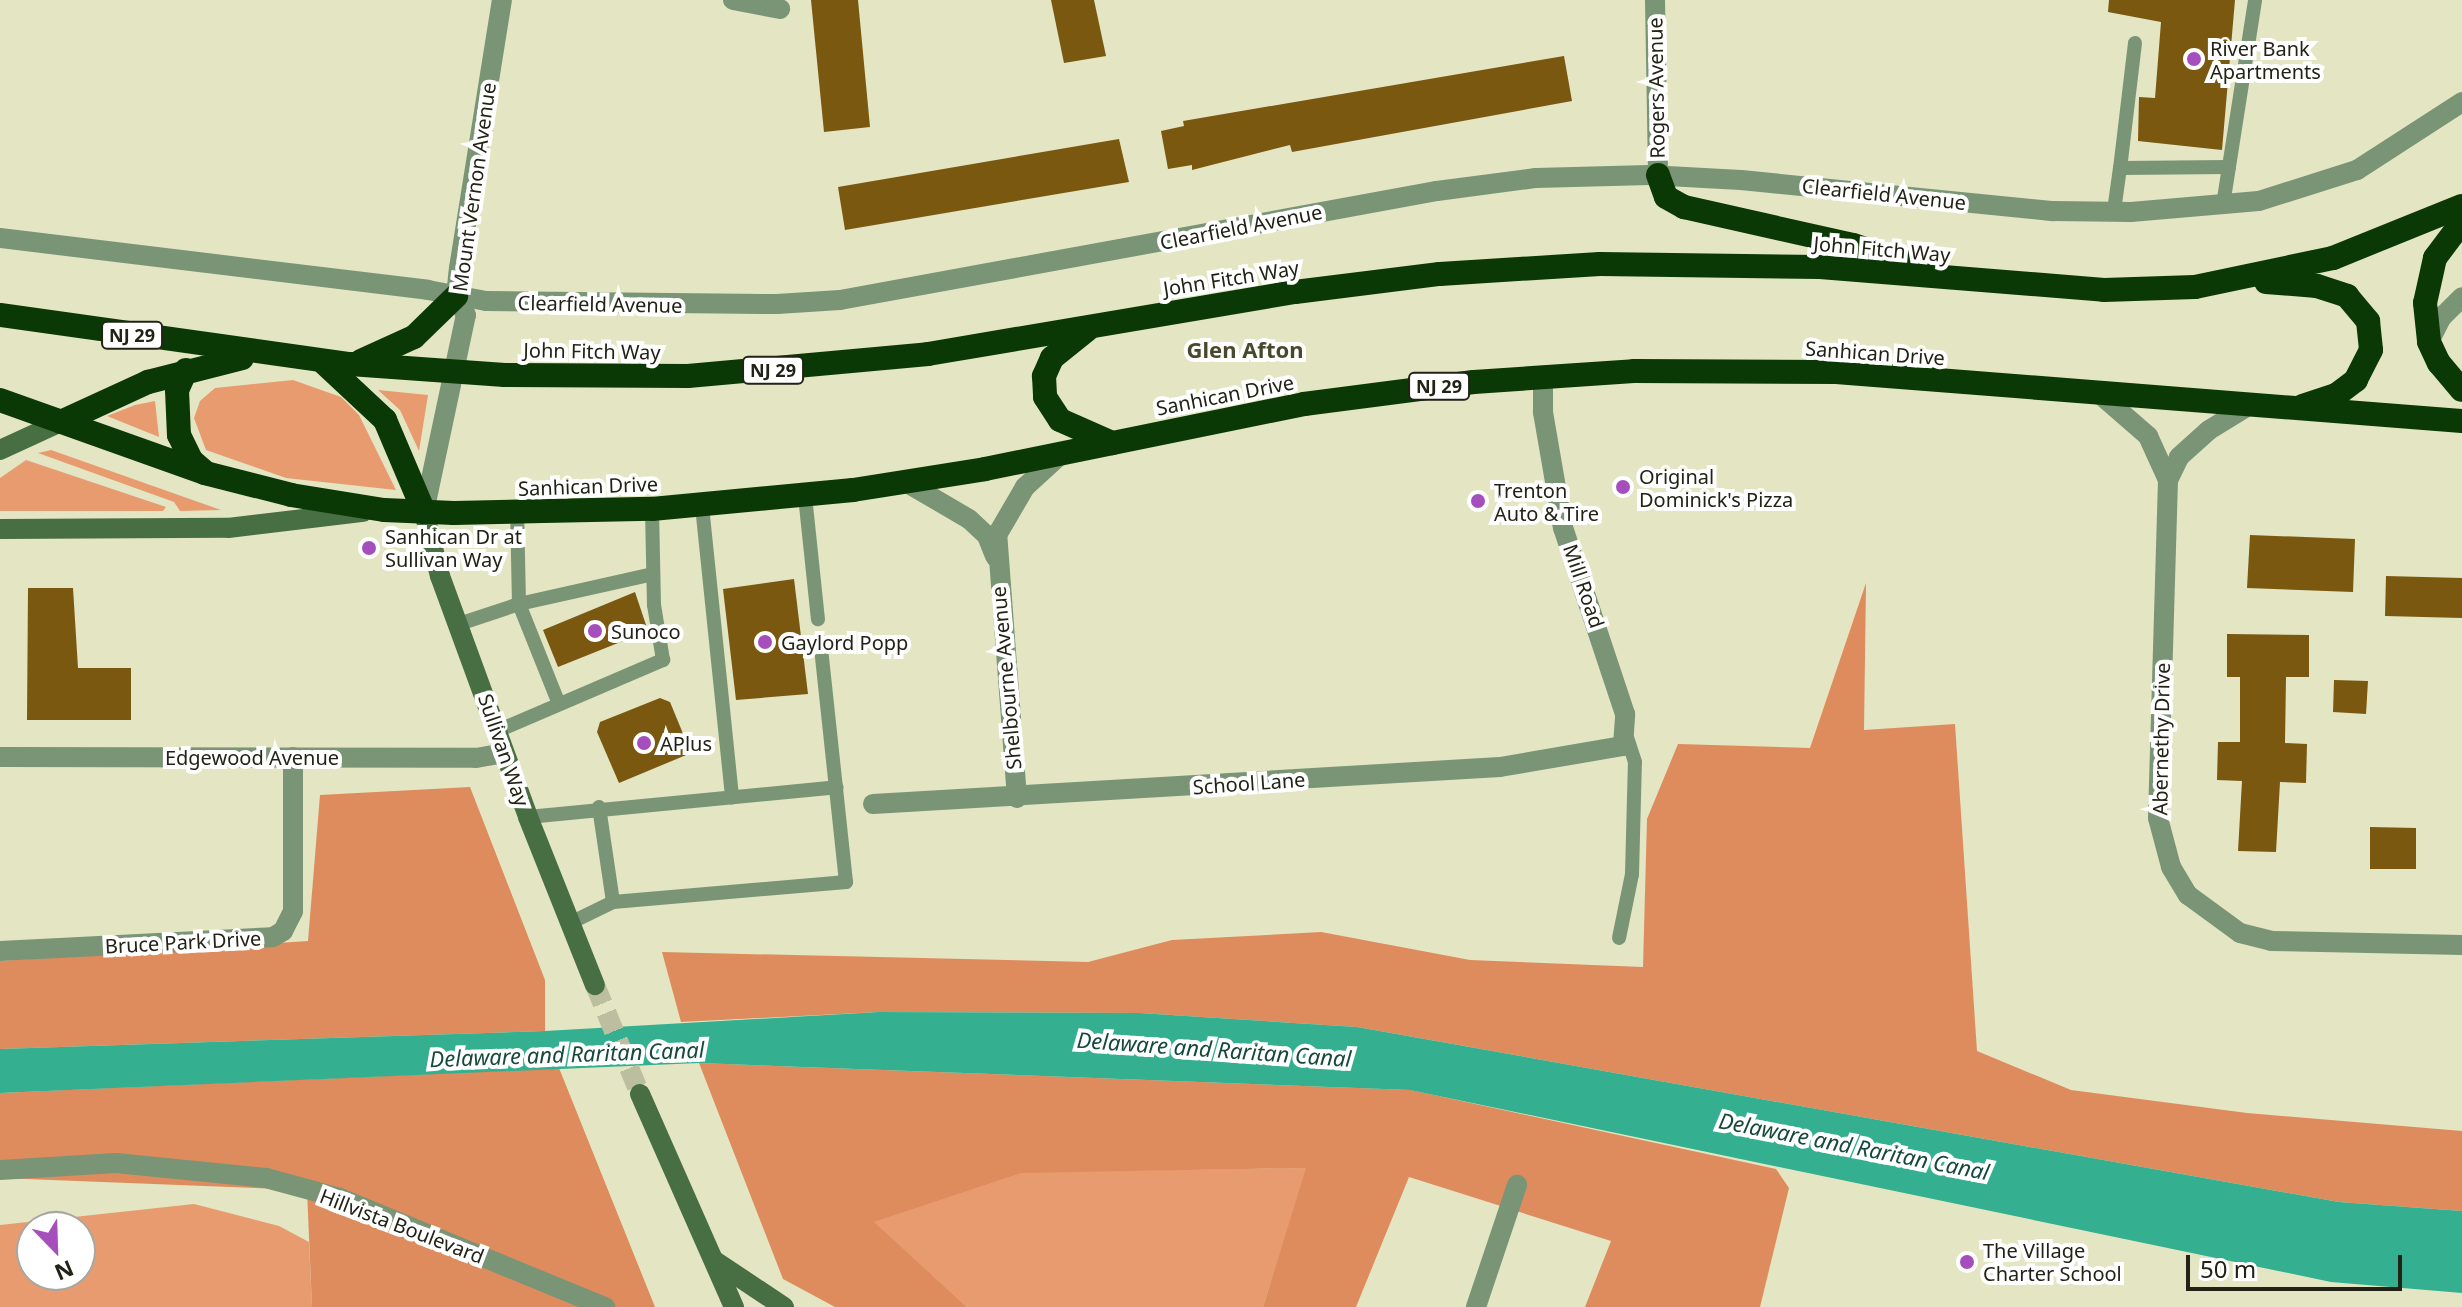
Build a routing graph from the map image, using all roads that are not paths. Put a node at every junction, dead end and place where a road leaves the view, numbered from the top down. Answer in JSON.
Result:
{"nodes":[{"id":1,"x":502,"y":0,"type":"edge"},
{"id":2,"x":733,"y":0,"type":"edge"},
{"id":3,"x":1655,"y":0,"type":"edge"},
{"id":4,"x":2255,"y":0,"type":"edge"},
{"id":5,"x":780,"y":9,"type":"dead end"},
{"id":6,"x":2135,"y":43,"type":"dead end"},
{"id":7,"x":2462,"y":102,"type":"edge"},
{"id":8,"x":2229,"y":167,"type":"junction"},
{"id":9,"x":2120,"y":168,"type":"junction"},
{"id":10,"x":1658,"y":175,"type":"junction"},
{"id":11,"x":2223,"y":205,"type":"junction"},
{"id":12,"x":2462,"y":206,"type":"edge"},
{"id":13,"x":2114,"y":211,"type":"junction"},
{"id":14,"x":2462,"y":222,"type":"edge"},
{"id":15,"x":0,"y":238,"type":"edge"},
{"id":16,"x":1955,"y":278,"type":"junction"},
{"id":17,"x":2230,"y":282,"type":"junction"},
{"id":18,"x":456,"y":296,"type":"junction"},
{"id":19,"x":2462,"y":297,"type":"edge"},
{"id":20,"x":0,"y":315,"type":"edge"},
{"id":21,"x":1092,"y":326,"type":"junction"},
{"id":22,"x":2429,"y":342,"type":"junction"},
{"id":23,"x":264,"y":354,"type":"junction"},
{"id":24,"x":323,"y":362,"type":"junction"},
{"id":25,"x":350,"y":364,"type":"junction"},
{"id":26,"x":186,"y":370,"type":"junction"},
{"id":27,"x":452,"y":372,"type":"junction"},
{"id":28,"x":1543,"y":376,"type":"junction"},
{"id":29,"x":2462,"y":390,"type":"edge"},
{"id":30,"x":2102,"y":396,"type":"junction"},
{"id":31,"x":0,"y":400,"type":"edge"},
{"id":32,"x":2248,"y":406,"type":"junction"},
{"id":33,"x":2289,"y":410,"type":"junction"},
{"id":34,"x":2462,"y":421,"type":"edge"},
{"id":35,"x":61,"y":422,"type":"junction"},
{"id":36,"x":1112,"y":443,"type":"junction"},
{"id":37,"x":0,"y":450,"type":"edge"},
{"id":38,"x":1062,"y":453,"type":"junction"},
{"id":39,"x":205,"y":473,"type":"junction"},
{"id":40,"x":2168,"y":480,"type":"junction"},
{"id":41,"x":909,"y":484,"type":"junction"},
{"id":42,"x":805,"y":496,"type":"junction"},
{"id":43,"x":702,"y":506,"type":"junction"},
{"id":44,"x":652,"y":509,"type":"junction"},
{"id":45,"x":384,"y":510,"type":"junction"},
{"id":46,"x":424,"y":512,"type":"junction"},
{"id":47,"x":517,"y":512,"type":"junction"},
{"id":48,"x":0,"y":529,"type":"edge"},
{"id":49,"x":995,"y":558,"type":"junction"},
{"id":50,"x":653,"y":574,"type":"junction"},
{"id":51,"x":519,"y":604,"type":"junction"},
{"id":52,"x":818,"y":619,"type":"dead end"},
{"id":53,"x":459,"y":624,"type":"junction"},
{"id":54,"x":820,"y":640,"type":"dead end"},
{"id":55,"x":559,"y":704,"type":"junction"},
{"id":56,"x":497,"y":731,"type":"junction"},
{"id":57,"x":1625,"y":742,"type":"junction"},
{"id":58,"x":504,"y":753,"type":"junction"},
{"id":59,"x":0,"y":757,"type":"edge"},
{"id":60,"x":293,"y":757,"type":"junction"},
{"id":61,"x":837,"y":787,"type":"junction"},
{"id":62,"x":732,"y":797,"type":"junction"},
{"id":63,"x":1017,"y":798,"type":"junction"},
{"id":64,"x":873,"y":804,"type":"dead end"},
{"id":65,"x":599,"y":807,"type":"junction"},
{"id":66,"x":528,"y":817,"type":"junction"},
{"id":67,"x":613,"y":902,"type":"junction"},
{"id":68,"x":570,"y":923,"type":"junction"},
{"id":69,"x":1619,"y":938,"type":"dead end"},
{"id":70,"x":2462,"y":945,"type":"edge"},
{"id":71,"x":0,"y":951,"type":"edge"},
{"id":72,"x":595,"y":985,"type":"tunnel mouth"},
{"id":73,"x":640,"y":1094,"type":"tunnel mouth"},
{"id":74,"x":0,"y":1170,"type":"edge"},
{"id":75,"x":1517,"y":1185,"type":"dead end"},
{"id":76,"x":715,"y":1261,"type":"junction"},
{"id":77,"x":605,"y":1307,"type":"edge"},
{"id":78,"x":734,"y":1307,"type":"edge"},
{"id":79,"x":784,"y":1307,"type":"edge"},
{"id":80,"x":1476,"y":1307,"type":"edge"}],
"edges":[{"from":1,"to":18,"type":"street","name":"Mount Vernon Avenue"},
{"from":2,"to":5,"type":"street"},
{"from":3,"to":10,"type":"street","name":"Rogers Avenue"},
{"from":4,"to":8,"type":"lane"},
{"from":6,"to":9,"type":"lane"},
{"from":7,"to":11,"type":"street","name":"Clearfield Avenue"},
{"from":8,"to":9,"type":"lane"},
{"from":8,"to":11,"type":"lane"},
{"from":9,"to":13,"type":"lane"},
{"from":10,"to":13,"type":"street","name":"Clearfield Avenue"},
{"from":10,"to":16,"type":"highway"},
{"from":10,"to":18,"type":"street","name":"Clearfield Avenue"},
{"from":11,"to":13,"type":"street","name":"Clearfield Avenue"},
{"from":12,"to":17,"type":"highway","name":"John Fitch Way","number":"NJ 29"},
{"from":14,"to":22,"type":"highway"},
{"from":15,"to":18,"type":"street","name":"Clearfield Avenue"},
{"from":16,"to":17,"type":"highway","name":"John Fitch Way","number":"NJ 29"},
{"from":16,"to":21,"type":"highway","name":"John Fitch Way","number":"NJ 29"},
{"from":17,"to":33,"type":"highway"},
{"from":18,"to":25,"type":"highway"},
{"from":18,"to":27,"type":"street","name":"Mount Vernon Avenue"},
{"from":19,"to":22,"type":"street"},
{"from":20,"to":23,"type":"highway","name":"John Fitch Way","number":"NJ 29"},
{"from":21,"to":27,"type":"highway","name":"John Fitch Way","number":"NJ 29"},
{"from":21,"to":36,"type":"highway"},
{"from":22,"to":29,"type":"highway"},
{"from":23,"to":24,"type":"highway","name":"John Fitch Way","number":"NJ 29"},
{"from":23,"to":26,"type":"highway"},
{"from":24,"to":25,"type":"highway","name":"John Fitch Way","number":"NJ 29"},
{"from":24,"to":46,"type":"highway"},
{"from":25,"to":27,"type":"highway","name":"John Fitch Way","number":"NJ 29"},
{"from":26,"to":35,"type":"highway"},
{"from":26,"to":39,"type":"highway"},
{"from":27,"to":46,"type":"street","name":"Mount Vernon Avenue"},
{"from":28,"to":30,"type":"highway","name":"Sanhican Drive","number":"NJ 29"},
{"from":28,"to":36,"type":"highway","name":"Sanhican Drive","number":"NJ 29"},
{"from":28,"to":57,"type":"street","name":"Mill Road"},
{"from":30,"to":32,"type":"highway","name":"Sanhican Drive","number":"NJ 29"},
{"from":30,"to":40,"type":"street","name":"Abernethy Drive"},
{"from":31,"to":35,"type":"highway","number":"NJ 29"},
{"from":32,"to":33,"type":"highway","name":"Sanhican Drive","number":"NJ 29"},
{"from":32,"to":40,"type":"street"},
{"from":33,"to":34,"type":"highway","name":"Sanhican Drive","number":"NJ 29"},
{"from":35,"to":37,"type":"main road"},
{"from":35,"to":39,"type":"highway","number":"NJ 29"},
{"from":36,"to":38,"type":"highway","name":"Sanhican Drive","number":"NJ 29"},
{"from":38,"to":41,"type":"highway","name":"Sanhican Drive","number":"NJ 29"},
{"from":38,"to":49,"type":"street","name":"Shelbourne Avenue"},
{"from":39,"to":45,"type":"highway","number":"NJ 29"},
{"from":40,"to":70,"type":"street","name":"Abernethy Drive"},
{"from":41,"to":42,"type":"highway","name":"Sanhican Drive","number":"NJ 29"},
{"from":41,"to":49,"type":"street","name":"Shelbourne Avenue"},
{"from":42,"to":43,"type":"highway","name":"Sanhican Drive","number":"NJ 29"},
{"from":42,"to":52,"type":"lane"},
{"from":43,"to":44,"type":"highway","name":"Sanhican Drive","number":"NJ 29"},
{"from":43,"to":62,"type":"lane"},
{"from":44,"to":47,"type":"highway","name":"Sanhican Drive","number":"NJ 29"},
{"from":44,"to":50,"type":"lane"},
{"from":45,"to":46,"type":"highway","name":"Sanhican Drive","number":"NJ 29"},
{"from":45,"to":48,"type":"main road","name":"Sanhican Drive"},
{"from":46,"to":47,"type":"highway","name":"Sanhican Drive","number":"NJ 29"},
{"from":46,"to":53,"type":"main road","name":"Sullivan Way"},
{"from":47,"to":51,"type":"lane"},
{"from":49,"to":63,"type":"street","name":"Shelbourne Avenue"},
{"from":50,"to":51,"type":"lane"},
{"from":50,"to":55,"type":"lane"},
{"from":51,"to":53,"type":"lane"},
{"from":51,"to":55,"type":"lane"},
{"from":53,"to":56,"type":"main road","name":"Sullivan Way"},
{"from":54,"to":61,"type":"lane"},
{"from":55,"to":56,"type":"lane"},
{"from":56,"to":58,"type":"main road","name":"Sullivan Way"},
{"from":57,"to":63,"type":"street","name":"School Lane"},
{"from":57,"to":69,"type":"lane"},
{"from":58,"to":60,"type":"street","name":"Edgewood Avenue"},
{"from":58,"to":66,"type":"main road","name":"Sullivan Way"},
{"from":59,"to":60,"type":"street","name":"Edgewood Avenue"},
{"from":60,"to":71,"type":"street","name":"Bruce Park Drive"},
{"from":61,"to":62,"type":"lane"},
{"from":61,"to":67,"type":"lane"},
{"from":62,"to":65,"type":"lane"},
{"from":63,"to":64,"type":"street","name":"School Lane"},
{"from":65,"to":66,"type":"lane"},
{"from":65,"to":67,"type":"lane"},
{"from":66,"to":68,"type":"main road","name":"Sullivan Way"},
{"from":67,"to":68,"type":"lane"},
{"from":68,"to":72,"type":"main road","name":"Sullivan Way"},
{"from":73,"to":76,"type":"main road"},
{"from":74,"to":77,"type":"street","name":"Hillvista Boulevard"},
{"from":75,"to":80,"type":"street"},
{"from":76,"to":78,"type":"main road"},
{"from":76,"to":79,"type":"main road"}]}
